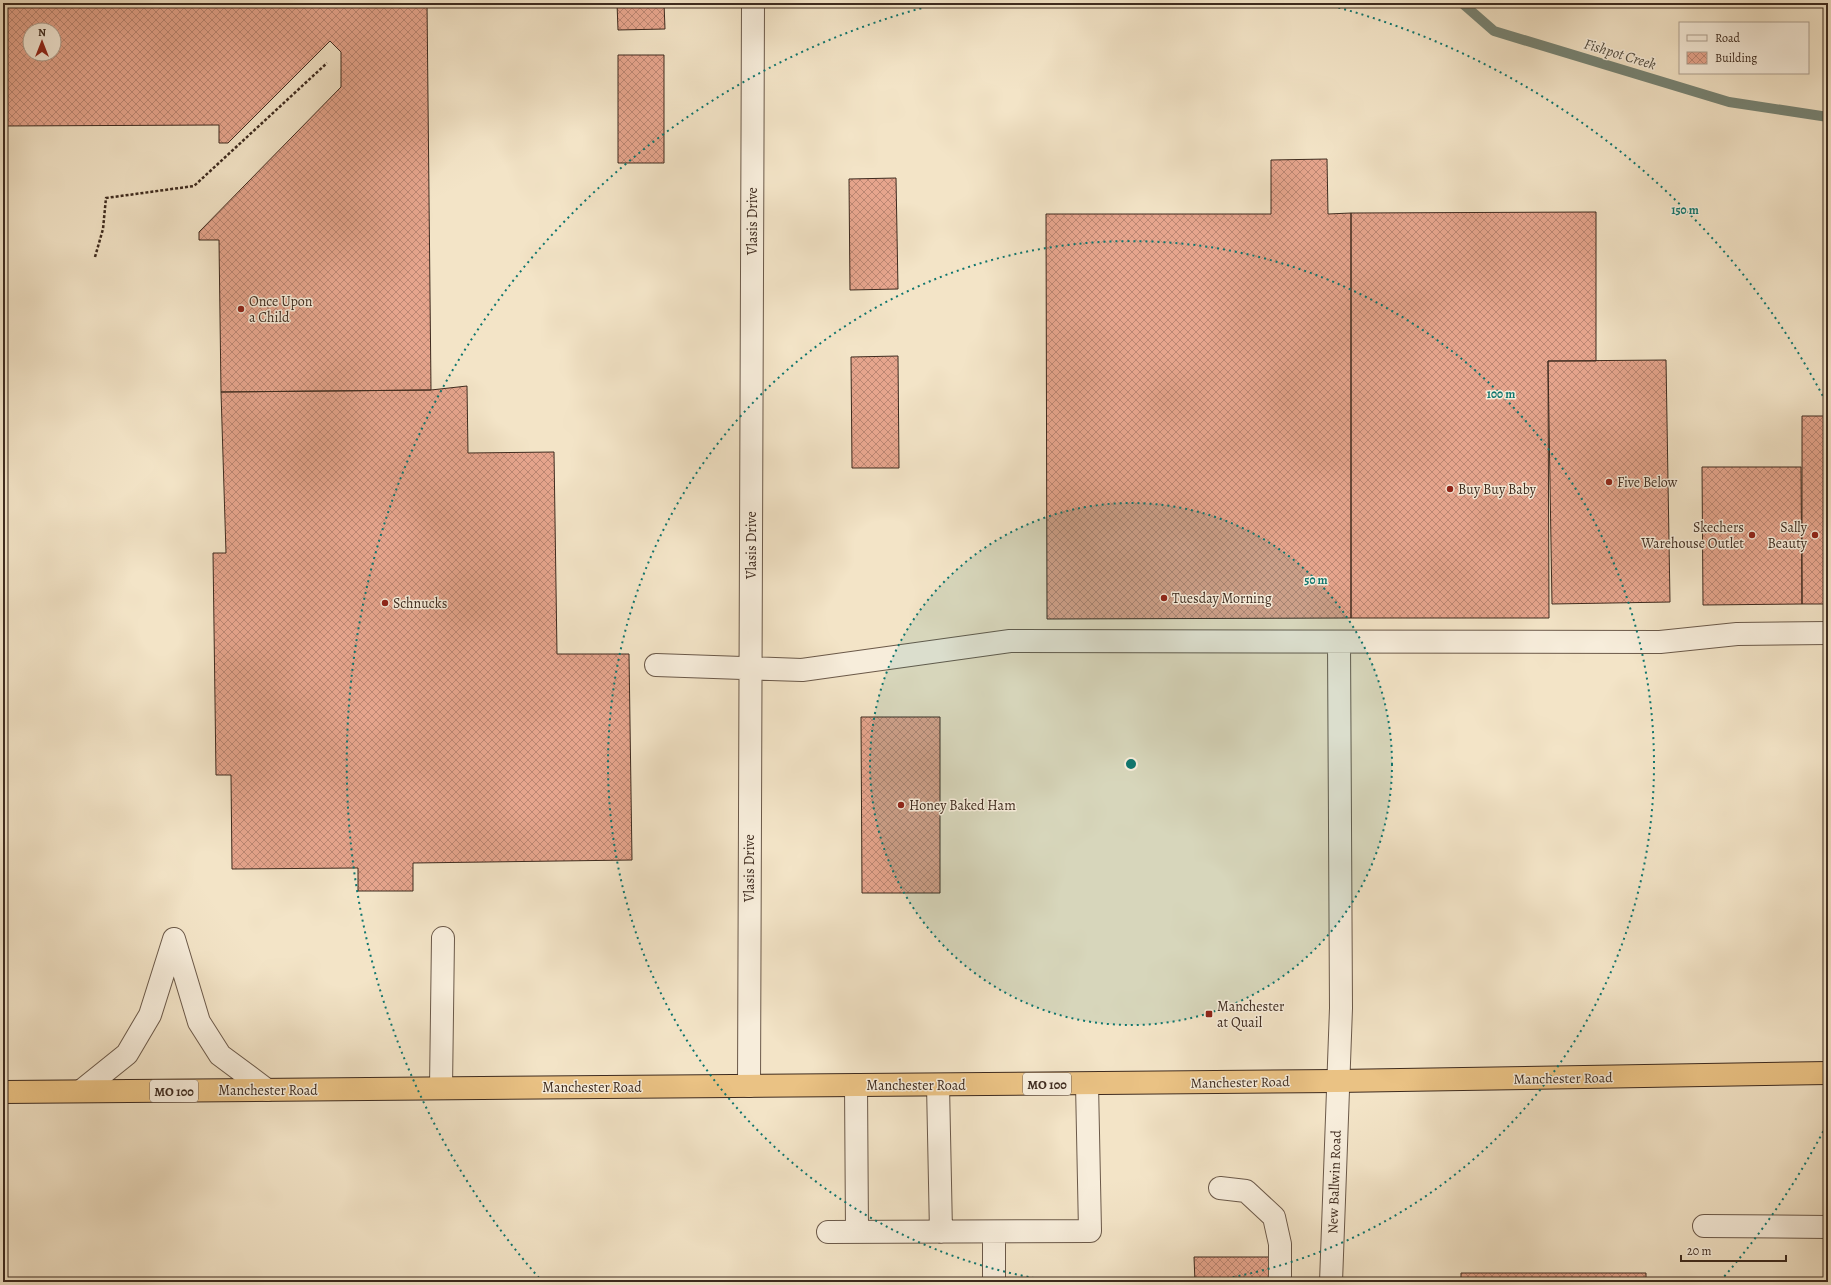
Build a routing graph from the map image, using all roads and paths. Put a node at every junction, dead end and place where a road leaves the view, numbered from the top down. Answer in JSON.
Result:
{"nodes":[{"id":1,"x":753,"y":3,"type":"edge"},
{"id":2,"x":327,"y":63,"type":"dead end"},
{"id":3,"x":95,"y":257,"type":"dead end"},
{"id":4,"x":1828,"y":634,"type":"edge"},
{"id":5,"x":1339,"y":642,"type":"junction"},
{"id":6,"x":656,"y":666,"type":"dead end"},
{"id":7,"x":750,"y":669,"type":"junction"},
{"id":8,"x":443,"y":938,"type":"dead end"},
{"id":9,"x":1828,"y":1073,"type":"edge"},
{"id":10,"x":1337,"y":1081,"type":"junction"},
{"id":11,"x":1087,"y":1084,"type":"junction"},
{"id":12,"x":856,"y":1085,"type":"junction"},
{"id":13,"x":938,"y":1085,"type":"junction"},
{"id":14,"x":749,"y":1086,"type":"junction"},
{"id":15,"x":441,"y":1088,"type":"junction"},
{"id":16,"x":267,"y":1090,"type":"junction"},
{"id":17,"x":80,"y":1091,"type":"junction"},
{"id":18,"x":3,"y":1092,"type":"edge"},
{"id":19,"x":1220,"y":1188,"type":"dead end"},
{"id":20,"x":1704,"y":1226,"type":"dead end"},
{"id":21,"x":1828,"y":1227,"type":"edge"},
{"id":22,"x":828,"y":1232,"type":"dead end"},
{"id":23,"x":857,"y":1232,"type":"junction"},
{"id":24,"x":941,"y":1232,"type":"junction"},
{"id":25,"x":994,"y":1232,"type":"junction"},
{"id":26,"x":994,"y":1282,"type":"edge"},
{"id":27,"x":1280,"y":1282,"type":"edge"},
{"id":28,"x":1331,"y":1282,"type":"edge"}],
"edges":[{"from":1,"to":7,"type":"street","name":"Vlasis Drive"},
{"from":2,"to":3,"type":"path"},
{"from":4,"to":5,"type":"street"},
{"from":5,"to":7,"type":"street"},
{"from":5,"to":10,"type":"street","name":"New Ballwin Road"},
{"from":6,"to":7,"type":"street"},
{"from":7,"to":14,"type":"street","name":"Vlasis Drive"},
{"from":8,"to":15,"type":"street"},
{"from":9,"to":10,"type":"highway","name":"Manchester Road","number":"MO 100"},
{"from":10,"to":11,"type":"highway","name":"Manchester Road","number":"MO 100"},
{"from":10,"to":28,"type":"street","name":"New Ballwin Road"},
{"from":11,"to":13,"type":"highway","name":"Manchester Road","number":"MO 100"},
{"from":11,"to":25,"type":"street"},
{"from":12,"to":13,"type":"highway","name":"Manchester Road","number":"MO 100"},
{"from":12,"to":14,"type":"highway","name":"Manchester Road","number":"MO 100"},
{"from":12,"to":23,"type":"street"},
{"from":13,"to":24,"type":"street"},
{"from":14,"to":15,"type":"highway","name":"Manchester Road","number":"MO 100"},
{"from":15,"to":16,"type":"highway","name":"Manchester Road","number":"MO 100"},
{"from":16,"to":17,"type":"highway","name":"Manchester Road","number":"MO 100"},
{"from":16,"to":17,"type":"street"},
{"from":17,"to":18,"type":"highway","name":"Manchester Road","number":"MO 100"},
{"from":19,"to":27,"type":"street"},
{"from":20,"to":21,"type":"street"},
{"from":22,"to":23,"type":"street"},
{"from":23,"to":24,"type":"street"},
{"from":24,"to":25,"type":"street"},
{"from":25,"to":26,"type":"street"}]}
